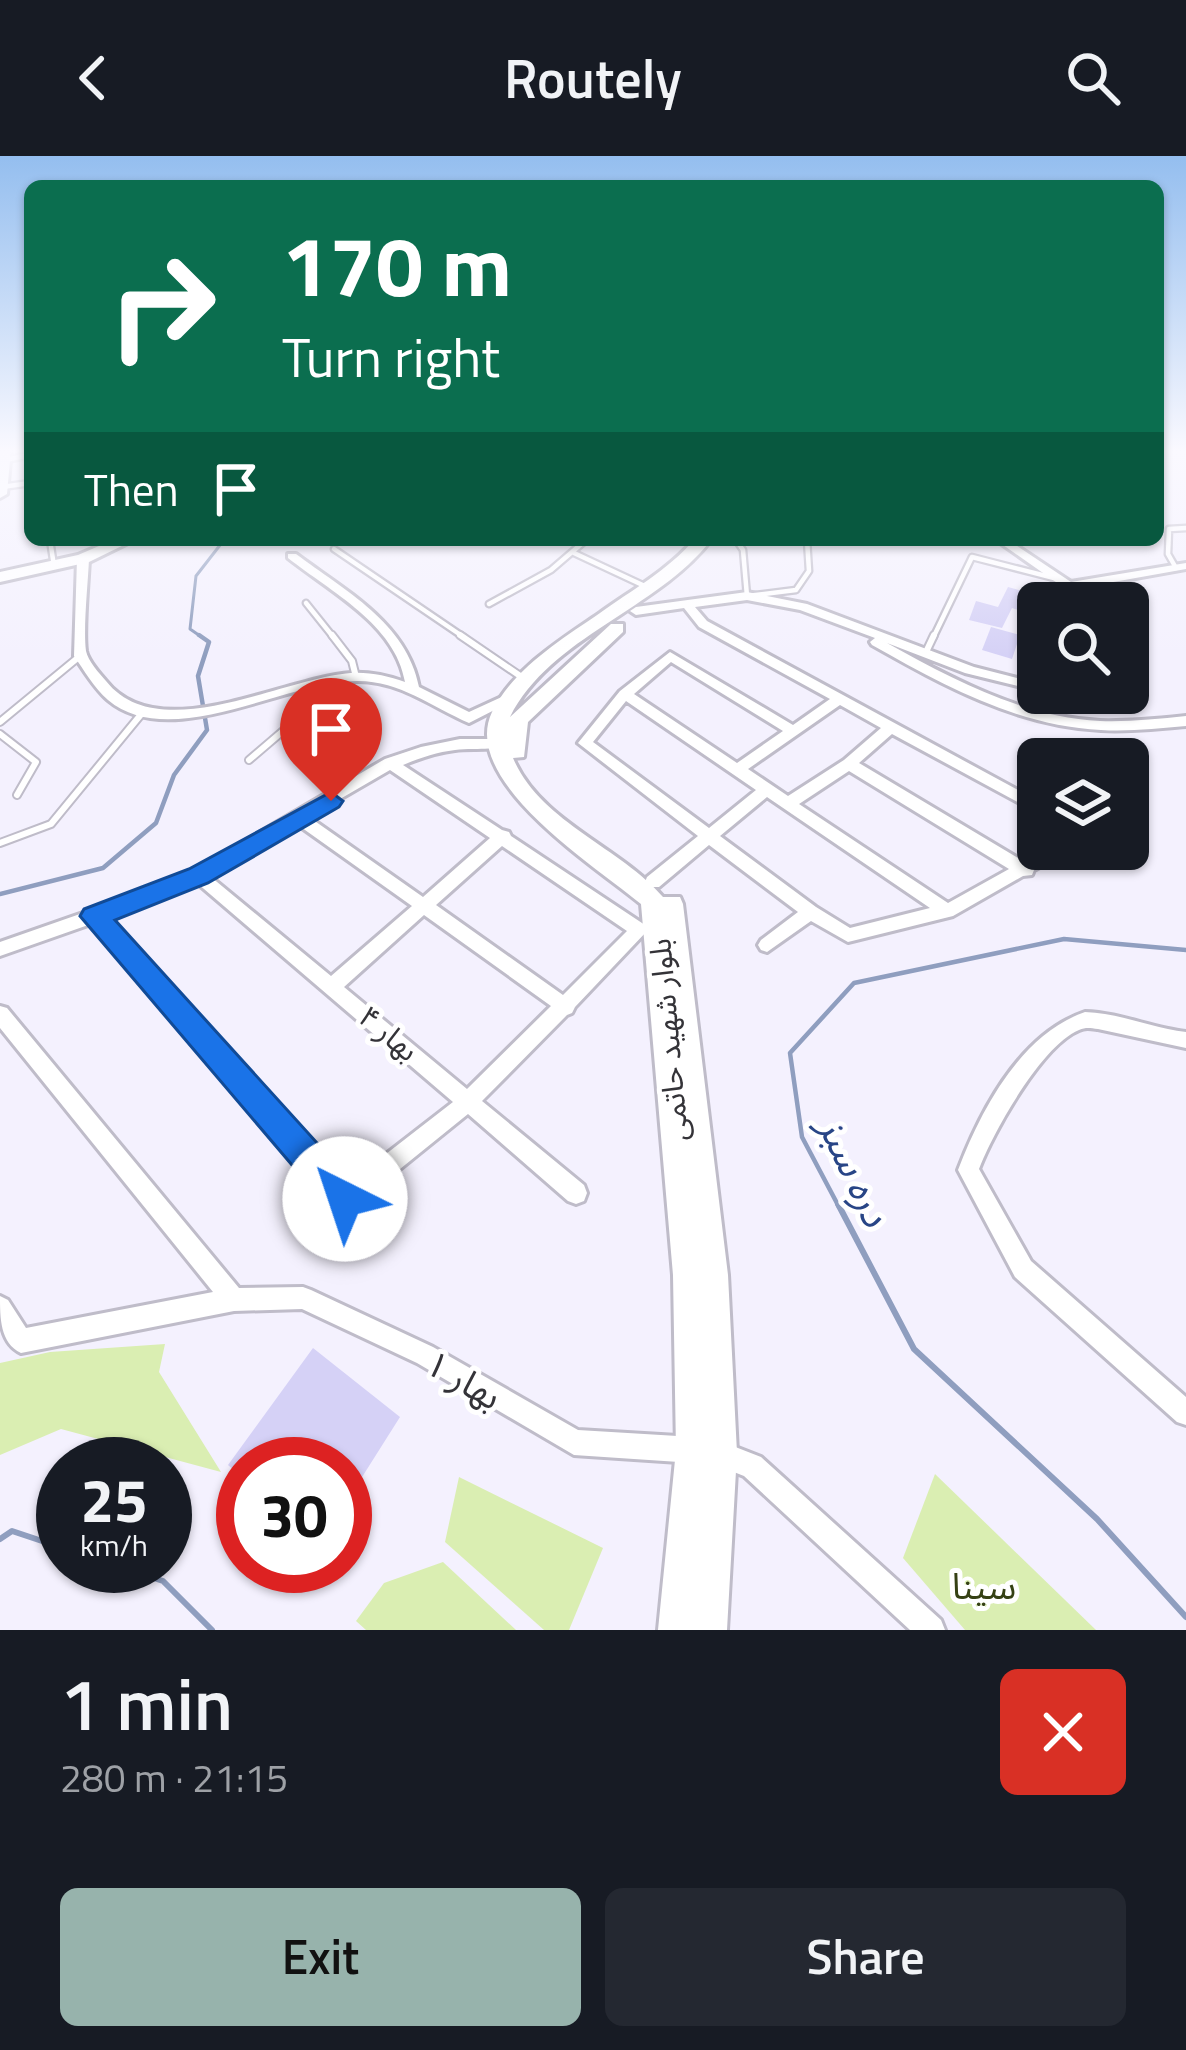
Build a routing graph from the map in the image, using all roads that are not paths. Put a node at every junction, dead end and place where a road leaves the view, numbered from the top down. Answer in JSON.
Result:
{"nodes":[{"id":1,"x":1186,"y":528,"type":"edge"},
{"id":2,"x":51,"y":546,"type":"edge"},
{"id":3,"x":112,"y":546,"type":"edge"},
{"id":4,"x":580,"y":546,"type":"edge"},
{"id":5,"x":696,"y":546,"type":"edge"},
{"id":6,"x":713,"y":546,"type":"edge"},
{"id":7,"x":740,"y":546,"type":"edge"},
{"id":8,"x":807,"y":546,"type":"edge"},
{"id":9,"x":1010,"y":546,"type":"edge"},
{"id":10,"x":334,"y":549,"type":"dead end"},
{"id":11,"x":574,"y":553,"type":"junction"},
{"id":12,"x":292,"y":556,"type":"dead end"},
{"id":13,"x":83,"y":559,"type":"junction"},
{"id":14,"x":54,"y":566,"type":"junction"},
{"id":15,"x":1181,"y":567,"type":"edge"},
{"id":16,"x":0,"y":577,"type":"edge"},
{"id":17,"x":1062,"y":582,"type":"edge"},
{"id":18,"x":1064,"y":582,"type":"edge"},
{"id":19,"x":1073,"y":582,"type":"edge"},
{"id":20,"x":650,"y":588,"type":"junction"},
{"id":21,"x":747,"y":596,"type":"junction"},
{"id":22,"x":306,"y":603,"type":"dead end"},
{"id":23,"x":489,"y":604,"type":"dead end"},
{"id":24,"x":689,"y":607,"type":"junction"},
{"id":25,"x":630,"y":608,"type":"junction"},
{"id":26,"x":844,"y":623,"type":"junction"},
{"id":27,"x":926,"y":652,"type":"junction"},
{"id":28,"x":80,"y":656,"type":"junction"},
{"id":29,"x":356,"y":677,"type":"junction"},
{"id":30,"x":1017,"y":682,"type":"edge"},
{"id":31,"x":413,"y":688,"type":"junction"},
{"id":32,"x":520,"y":689,"type":"junction"},
{"id":33,"x":299,"y":690,"type":"junction"},
{"id":34,"x":625,"y":694,"type":"junction"},
{"id":35,"x":839,"y":699,"type":"junction"},
{"id":36,"x":143,"y":712,"type":"junction"},
{"id":37,"x":1186,"y":721,"type":"edge"},
{"id":38,"x":0,"y":722,"type":"edge"},
{"id":39,"x":890,"y":729,"type":"junction"},
{"id":40,"x":793,"y":731,"type":"junction"},
{"id":41,"x":0,"y":734,"type":"edge"},
{"id":42,"x":499,"y":744,"type":"junction"},
{"id":43,"x":249,"y":760,"type":"dead end"},
{"id":44,"x":389,"y":763,"type":"junction"},
{"id":45,"x":849,"y":764,"type":"junction"},
{"id":46,"x":737,"y":769,"type":"junction"},
{"id":47,"x":767,"y":789,"type":"junction"},
{"id":48,"x":17,"y":795,"type":"dead end"},
{"id":49,"x":1017,"y":797,"type":"edge"},
{"id":50,"x":789,"y":803,"type":"junction"},
{"id":51,"x":301,"y":819,"type":"junction"},
{"id":52,"x":503,"y":836,"type":"junction"},
{"id":53,"x":707,"y":836,"type":"junction"},
{"id":54,"x":0,"y":843,"type":"edge"},
{"id":55,"x":1026,"y":871,"type":"joint"},
{"id":56,"x":199,"y":876,"type":"junction"},
{"id":57,"x":653,"y":882,"type":"junction"},
{"id":58,"x":424,"y":906,"type":"junction"},
{"id":59,"x":947,"y":911,"type":"junction"},
{"id":60,"x":811,"y":912,"type":"junction"},
{"id":61,"x":94,"y":916,"type":"junction"},
{"id":62,"x":649,"y":930,"type":"junction"},
{"id":63,"x":767,"y":945,"type":"dead end"},
{"id":64,"x":0,"y":949,"type":"edge"},
{"id":65,"x":333,"y":986,"type":"junction"},
{"id":66,"x":566,"y":1007,"type":"junction"},
{"id":67,"x":0,"y":1014,"type":"edge"},
{"id":68,"x":1186,"y":1040,"type":"edge"},
{"id":69,"x":469,"y":1101,"type":"junction"},
{"id":70,"x":576,"y":1193,"type":"dead end"},
{"id":71,"x":234,"y":1300,"type":"junction"},
{"id":72,"x":0,"y":1308,"type":"edge"},
{"id":73,"x":1186,"y":1414,"type":"edge"},
{"id":74,"x":707,"y":1452,"type":"junction"},
{"id":75,"x":678,"y":1630,"type":"edge"},
{"id":76,"x":707,"y":1630,"type":"edge"},
{"id":77,"x":932,"y":1630,"type":"edge"}],
"edges":[{"from":1,"to":15,"type":"lane"},
{"from":2,"to":14,"type":"lane"},
{"from":3,"to":13,"type":"main road"},
{"from":4,"to":11,"type":"lane"},
{"from":5,"to":20,"type":"main road","name":"بلوار شهید حاتمی"},
{"from":6,"to":25,"type":"main road","name":"بلوار شهید حاتمی"},
{"from":7,"to":21,"type":"lane"},
{"from":8,"to":21,"type":"lane"},
{"from":9,"to":18,"type":"street"},
{"from":10,"to":32,"type":"lane"},
{"from":11,"to":20,"type":"lane"},
{"from":11,"to":23,"type":"lane"},
{"from":12,"to":31,"type":"street"},
{"from":13,"to":14,"type":"main road"},
{"from":13,"to":28,"type":"street"},
{"from":14,"to":16,"type":"main road"},
{"from":15,"to":19,"type":"street"},
{"from":17,"to":27,"type":"lane"},
{"from":20,"to":25,"type":"main road","name":"بلوار شهید حاتمی"},
{"from":21,"to":24,"type":"street"},
{"from":21,"to":26,"type":"street"},
{"from":22,"to":29,"type":"lane"},
{"from":24,"to":25,"type":"street"},
{"from":24,"to":35,"type":"street"},
{"from":25,"to":32,"type":"main road","name":"بلوار شهید حاتمی"},
{"from":25,"to":57,"type":"main road","name":"بلوار شهید حاتمی"},
{"from":26,"to":27,"type":"street"},
{"from":26,"to":37,"type":"street"},
{"from":27,"to":30,"type":"street"},
{"from":28,"to":36,"type":"street"},
{"from":28,"to":38,"type":"lane"},
{"from":29,"to":31,"type":"street"},
{"from":29,"to":33,"type":"street"},
{"from":31,"to":32,"type":"street"},
{"from":32,"to":42,"type":"main road"},
{"from":33,"to":36,"type":"street"},
{"from":33,"to":43,"type":"lane"},
{"from":34,"to":40,"type":"street"},
{"from":34,"to":46,"type":"street"},
{"from":34,"to":53,"type":"street"},
{"from":35,"to":39,"type":"street"},
{"from":35,"to":40,"type":"street"},
{"from":36,"to":54,"type":"lane"},
{"from":39,"to":45,"type":"street"},
{"from":39,"to":49,"type":"street"},
{"from":40,"to":46,"type":"street"},
{"from":41,"to":48,"type":"lane"},
{"from":42,"to":44,"type":"street"},
{"from":42,"to":62,"type":"main road","name":"بلوار شهید حاتمی"},
{"from":44,"to":51,"type":"street"},
{"from":44,"to":52,"type":"street"},
{"from":45,"to":50,"type":"street"},
{"from":45,"to":55,"type":"street"},
{"from":46,"to":47,"type":"street"},
{"from":47,"to":50,"type":"street"},
{"from":47,"to":53,"type":"street"},
{"from":50,"to":59,"type":"street"},
{"from":51,"to":56,"type":"street"},
{"from":51,"to":58,"type":"street"},
{"from":52,"to":58,"type":"street"},
{"from":52,"to":62,"type":"street"},
{"from":53,"to":57,"type":"street"},
{"from":53,"to":60,"type":"street"},
{"from":55,"to":59,"type":"street"},
{"from":56,"to":61,"type":"street"},
{"from":56,"to":65,"type":"street","name":"بهار ۴"},
{"from":57,"to":74,"type":"main road","name":"بلوار شهید حاتمی"},
{"from":58,"to":65,"type":"street"},
{"from":58,"to":66,"type":"street"},
{"from":59,"to":60,"type":"street"},
{"from":60,"to":63,"type":"street"},
{"from":61,"to":64,"type":"street"},
{"from":61,"to":69,"type":"street"},
{"from":62,"to":66,"type":"street"},
{"from":62,"to":74,"type":"main road","name":"بلوار شهید حاتمی"},
{"from":65,"to":69,"type":"street","name":"بهار ۴"},
{"from":66,"to":69,"type":"street"},
{"from":67,"to":71,"type":"street"},
{"from":68,"to":73,"type":"street"},
{"from":69,"to":70,"type":"street","name":"بهار ۴"},
{"from":71,"to":72,"type":"street","name":"بهار ۱"},
{"from":71,"to":74,"type":"street","name":"بهار ۱"},
{"from":74,"to":75,"type":"main road","name":"بلوار شهید حاتمی"},
{"from":74,"to":76,"type":"main road","name":"بلوار شهید حاتمی"},
{"from":74,"to":77,"type":"street"}]}
